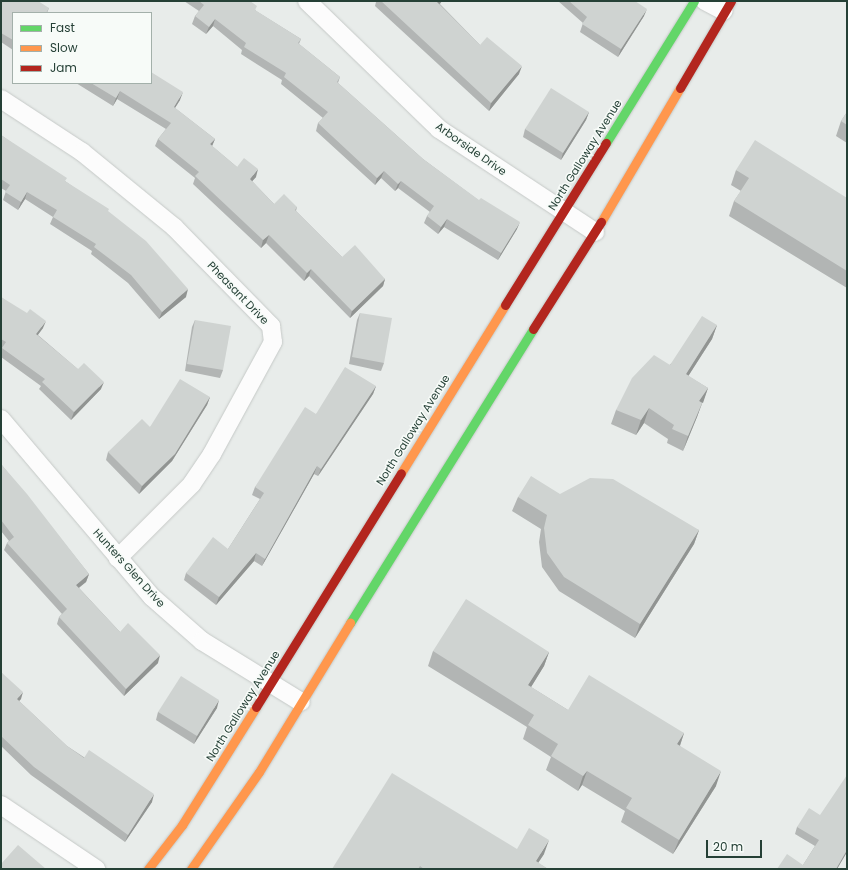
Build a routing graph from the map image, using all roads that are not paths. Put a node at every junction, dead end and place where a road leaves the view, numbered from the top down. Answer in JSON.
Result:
{"nodes":[{"id":1,"x":307,"y":1,"type":"edge"},
{"id":2,"x":694,"y":1,"type":"edge"},
{"id":3,"x":706,"y":1,"type":"edge"},
{"id":4,"x":727,"y":6,"type":"edge"},
{"id":5,"x":1,"y":99,"type":"edge"},
{"id":6,"x":564,"y":213,"type":"junction"},
{"id":7,"x":595,"y":232,"type":"junction"},
{"id":8,"x":1,"y":420,"type":"edge"},
{"id":9,"x":118,"y":558,"type":"junction"},
{"id":10,"x":270,"y":685,"type":"junction"},
{"id":11,"x":301,"y":702,"type":"junction"},
{"id":12,"x":1,"y":805,"type":"edge"},
{"id":13,"x":96,"y":869,"type":"edge"},
{"id":14,"x":148,"y":869,"type":"edge"},
{"id":15,"x":191,"y":869,"type":"edge"}],
"edges":[{"from":1,"to":6,"type":"street","name":"Arborside Drive"},
{"from":2,"to":6,"type":"main road","name":"North Galloway Avenue"},
{"from":3,"to":4,"type":"street"},
{"from":4,"to":7,"type":"main road"},
{"from":5,"to":9,"type":"street","name":"Pheasant Drive"},
{"from":6,"to":7,"type":"street","name":"Arborside Drive"},
{"from":6,"to":10,"type":"main road","name":"North Galloway Avenue"},
{"from":7,"to":11,"type":"main road"},
{"from":8,"to":9,"type":"street","name":"Hunters Glen Drive"},
{"from":9,"to":10,"type":"street","name":"Hunters Glen Drive"},
{"from":10,"to":11,"type":"street","name":"Hunters Glen Drive"},
{"from":10,"to":14,"type":"main road","name":"North Galloway Avenue"},
{"from":11,"to":15,"type":"main road"},
{"from":12,"to":13,"type":"street"}]}
